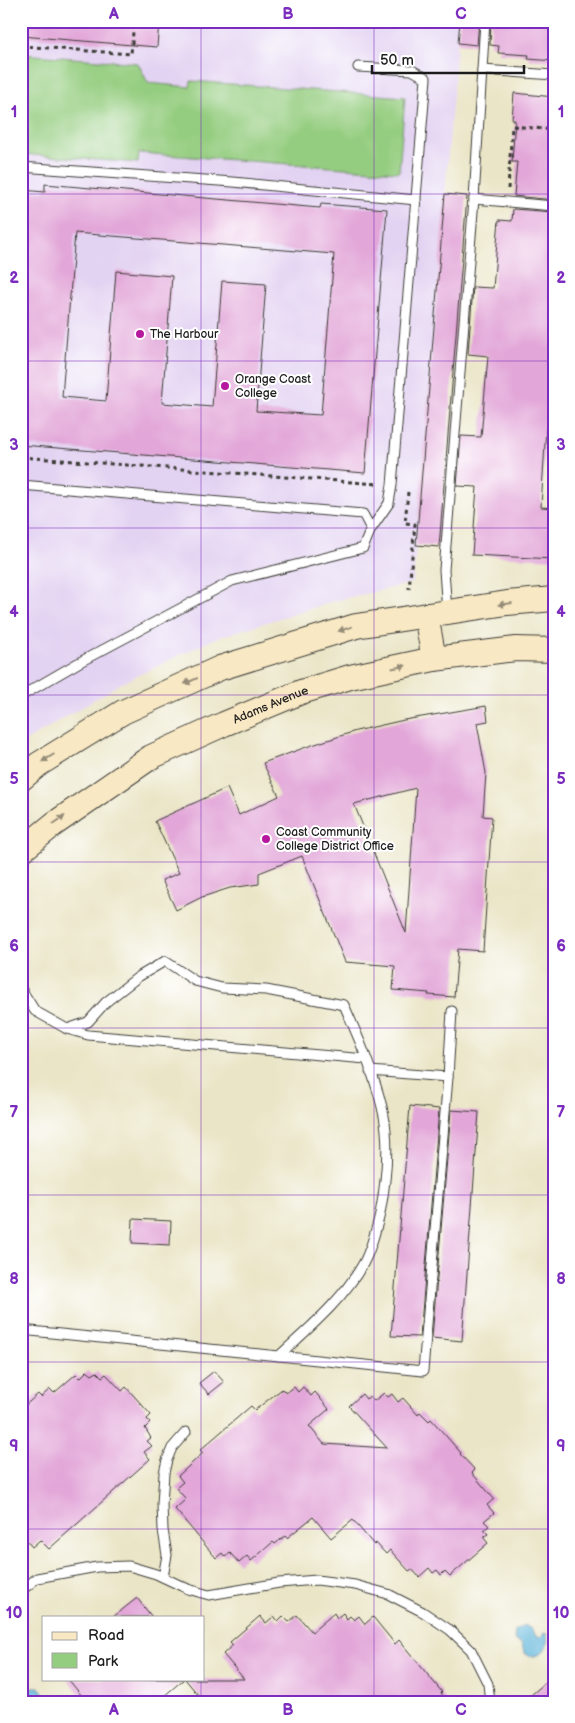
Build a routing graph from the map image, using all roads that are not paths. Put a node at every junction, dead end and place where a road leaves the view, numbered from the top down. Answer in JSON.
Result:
{"nodes":[{"id":1,"x":485,"y":21,"type":"edge"},
{"id":2,"x":358,"y":68,"type":"dead end"},
{"id":3,"x":482,"y":70,"type":"junction"},
{"id":4,"x":554,"y":76,"type":"edge"},
{"id":5,"x":21,"y":167,"type":"edge"},
{"id":6,"x":474,"y":199,"type":"junction"},
{"id":7,"x":416,"y":200,"type":"junction"},
{"id":8,"x":554,"y":206,"type":"edge"},
{"id":9,"x":21,"y":485,"type":"edge"},
{"id":10,"x":372,"y":528,"type":"junction"},
{"id":11,"x":554,"y":599,"type":"edge"},
{"id":12,"x":437,"y":614,"type":"junction"},
{"id":13,"x":554,"y":650,"type":"edge"},
{"id":14,"x":434,"y":659,"type":"junction"},
{"id":15,"x":21,"y":696,"type":"edge"},
{"id":16,"x":21,"y":779,"type":"edge"},
{"id":17,"x":21,"y":851,"type":"edge"},
{"id":18,"x":21,"y":989,"type":"edge"},
{"id":19,"x":452,"y":1011,"type":"dead end"},
{"id":20,"x":67,"y":1029,"type":"junction"},
{"id":21,"x":366,"y":1059,"type":"junction"},
{"id":22,"x":370,"y":1071,"type":"junction"},
{"id":23,"x":448,"y":1077,"type":"junction"},
{"id":24,"x":21,"y":1330,"type":"edge"},
{"id":25,"x":279,"y":1356,"type":"junction"},
{"id":26,"x":186,"y":1432,"type":"dead end"},
{"id":27,"x":163,"y":1578,"type":"junction"},
{"id":28,"x":21,"y":1591,"type":"edge"},
{"id":29,"x":490,"y":1702,"type":"edge"}],
"edges":[{"from":1,"to":3,"type":"lane"},
{"from":2,"to":7,"type":"lane"},
{"from":3,"to":4,"type":"lane"},
{"from":3,"to":6,"type":"lane"},
{"from":5,"to":7,"type":"lane"},
{"from":6,"to":8,"type":"lane"},
{"from":6,"to":12,"type":"lane"},
{"from":7,"to":10,"type":"lane"},
{"from":9,"to":10,"type":"lane"},
{"from":10,"to":15,"type":"lane"},
{"from":11,"to":12,"type":"main road","one_way":true},
{"from":12,"to":14,"type":"main road"},
{"from":12,"to":16,"type":"main road","one_way":true},
{"from":13,"to":14,"type":"main road","name":"Adams Avenue"},
{"from":17,"to":14,"type":"main road","name":"Adams Avenue","one_way":true},
{"from":18,"to":20,"type":"lane"},
{"from":19,"to":23,"type":"lane"},
{"from":20,"to":21,"type":"lane"},
{"from":20,"to":21,"type":"lane"},
{"from":21,"to":22,"type":"lane"},
{"from":22,"to":23,"type":"lane"},
{"from":22,"to":25,"type":"lane"},
{"from":23,"to":25,"type":"lane"},
{"from":24,"to":25,"type":"lane"},
{"from":26,"to":27,"type":"lane"},
{"from":27,"to":28,"type":"lane"},
{"from":27,"to":29,"type":"lane"}]}
